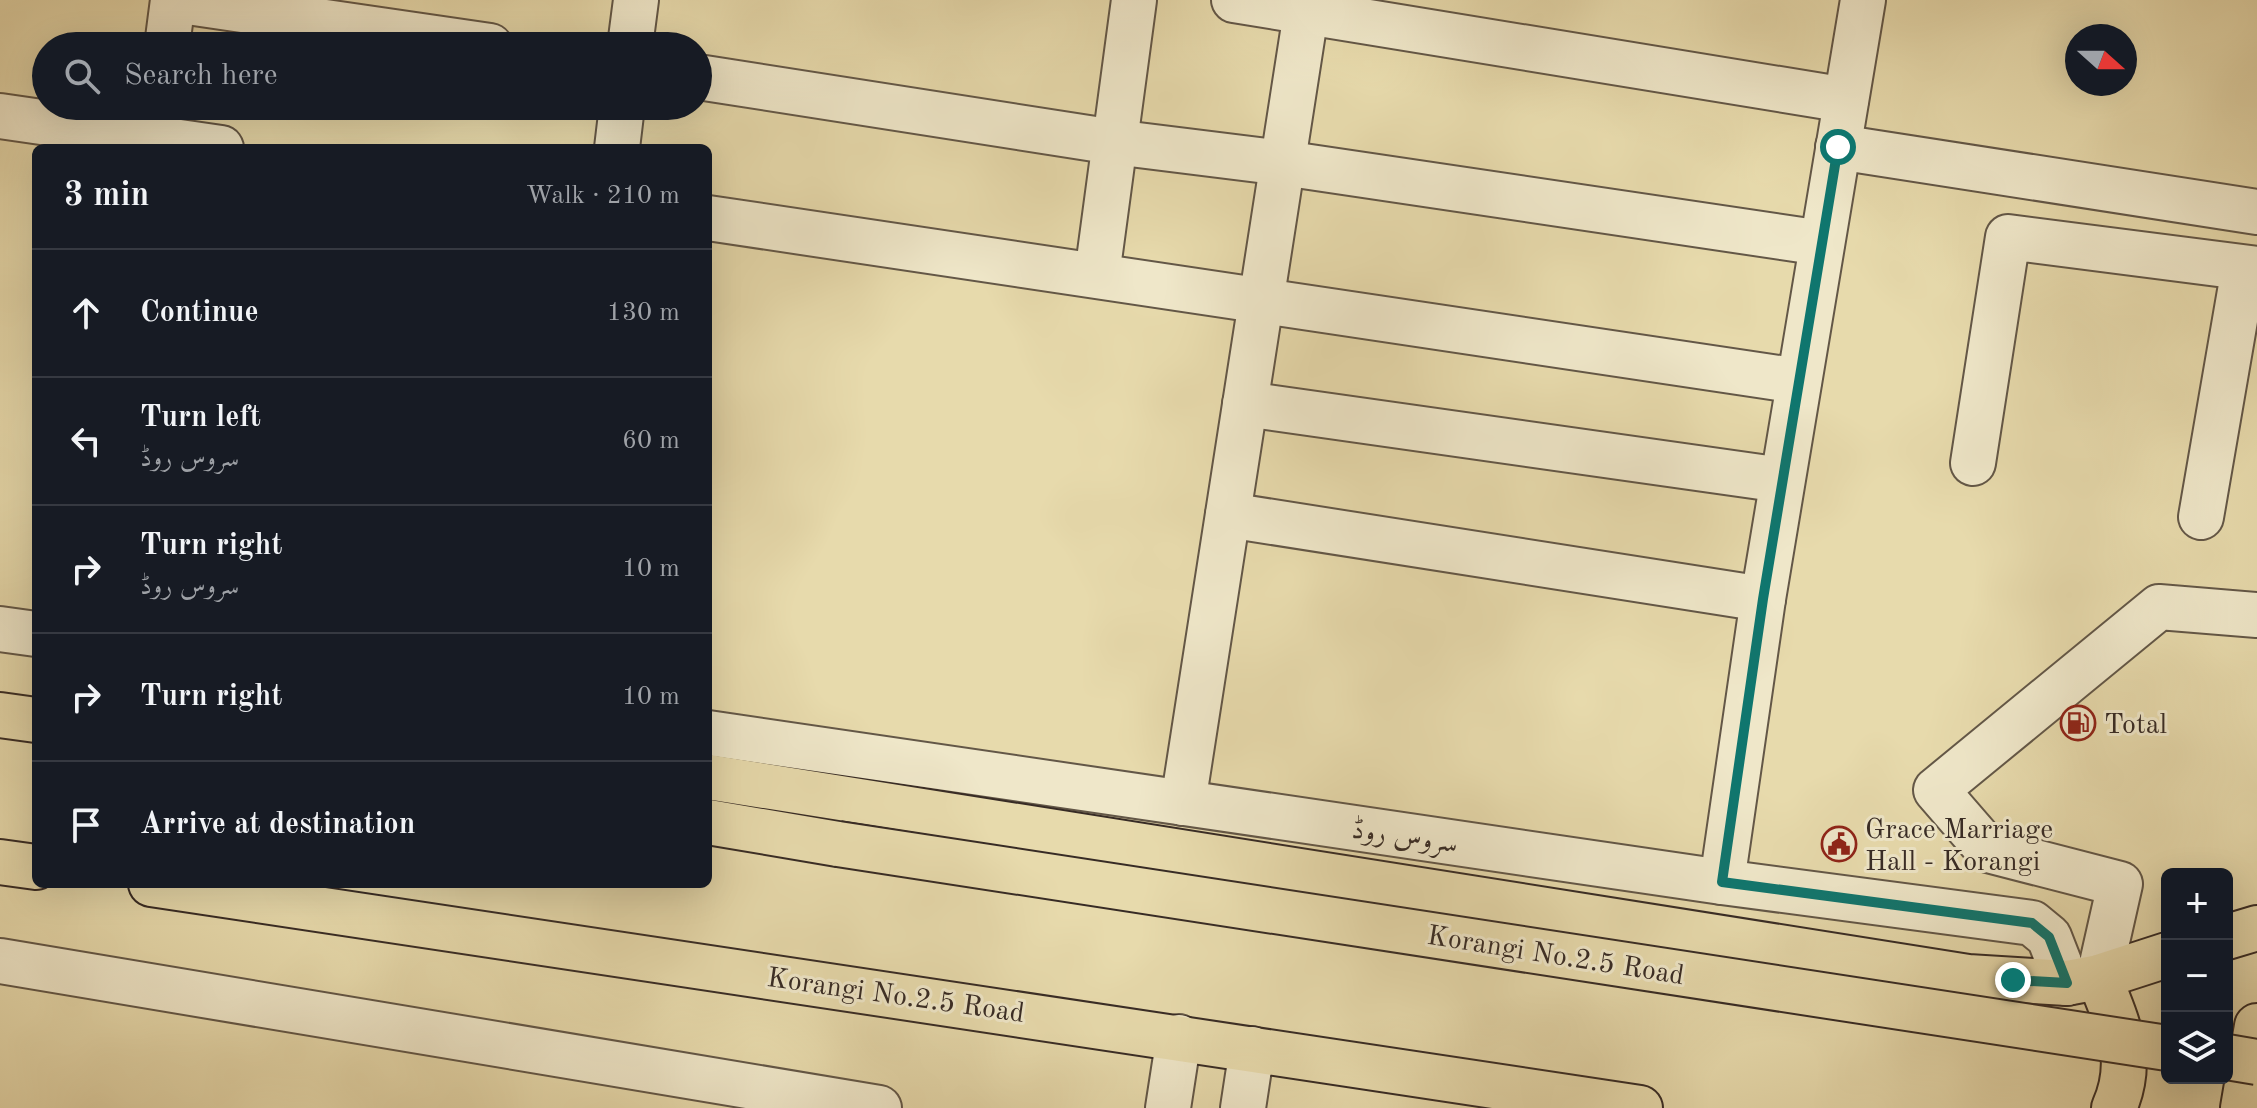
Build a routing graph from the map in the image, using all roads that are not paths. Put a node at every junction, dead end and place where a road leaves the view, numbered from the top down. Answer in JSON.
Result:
{"nodes":[{"id":1,"x":174,"y":0,"type":"edge"},
{"id":2,"x":636,"y":0,"type":"edge"},
{"id":3,"x":1134,"y":0,"type":"edge"},
{"id":4,"x":1234,"y":0,"type":"edge"},
{"id":5,"x":1863,"y":0,"type":"edge"},
{"id":6,"x":1307,"y":6,"type":"edge"},
{"id":7,"x":169,"y":32,"type":"edge"},
{"id":8,"x":394,"y":32,"type":"edge"},
{"id":9,"x":632,"y":32,"type":"edge"},
{"id":10,"x":712,"y":79,"type":"edge"},
{"id":11,"x":1846,"y":100,"type":"junction"},
{"id":12,"x":0,"y":116,"type":"edge"},
{"id":13,"x":32,"y":117,"type":"edge"},
{"id":14,"x":105,"y":120,"type":"edge"},
{"id":15,"x":620,"y":120,"type":"edge"},
{"id":16,"x":158,"y":122,"type":"edge"},
{"id":17,"x":1114,"y":142,"type":"junction"},
{"id":18,"x":211,"y":144,"type":"edge"},
{"id":19,"x":617,"y":144,"type":"edge"},
{"id":20,"x":1838,"y":147,"type":"junction"},
{"id":21,"x":1283,"y":163,"type":"junction"},
{"id":22,"x":2257,"y":212,"type":"edge"},
{"id":23,"x":712,"y":219,"type":"edge"},
{"id":24,"x":1822,"y":243,"type":"junction"},
{"id":25,"x":2251,"y":269,"type":"edge"},
{"id":26,"x":1097,"y":275,"type":"junction"},
{"id":27,"x":1261,"y":299,"type":"junction"},
{"id":28,"x":1799,"y":381,"type":"junction"},
{"id":29,"x":1245,"y":404,"type":"junction"},
{"id":30,"x":1973,"y":463,"type":"dead end"},
{"id":31,"x":1782,"y":480,"type":"junction"},
{"id":32,"x":1228,"y":515,"type":"junction"},
{"id":33,"x":2201,"y":517,"type":"dead end"},
{"id":34,"x":1763,"y":599,"type":"junction"},
{"id":35,"x":2257,"y":615,"type":"edge"},
{"id":36,"x":0,"y":629,"type":"edge"},
{"id":37,"x":32,"y":633,"type":"edge"},
{"id":38,"x":0,"y":715,"type":"edge"},
{"id":39,"x":32,"y":719,"type":"edge"},
{"id":40,"x":712,"y":734,"type":"edge"},
{"id":41,"x":712,"y":778,"type":"edge"},
{"id":42,"x":1183,"y":803,"type":"junction"},
{"id":43,"x":712,"y":823,"type":"edge"},
{"id":44,"x":1988,"y":850,"type":"junction"},
{"id":45,"x":0,"y":862,"type":"edge"},
{"id":46,"x":32,"y":866,"type":"edge"},
{"id":47,"x":1722,"y":882,"type":"junction"},
{"id":48,"x":178,"y":888,"type":"edge"},
{"id":49,"x":1971,"y":915,"type":"junction"},
{"id":50,"x":2257,"y":928,"type":"edge"},
{"id":51,"x":2233,"y":935,"type":"edge"},
{"id":52,"x":2161,"y":957,"type":"edge"},
{"id":53,"x":0,"y":961,"type":"edge"},
{"id":54,"x":2083,"y":980,"type":"junction"},
{"id":55,"x":2257,"y":1026,"type":"edge"},
{"id":56,"x":1179,"y":1037,"type":"junction"},
{"id":57,"x":2161,"y":1047,"type":"edge"},
{"id":58,"x":1252,"y":1049,"type":"junction"},
{"id":59,"x":2233,"y":1058,"type":"edge"},
{"id":60,"x":2257,"y":1062,"type":"edge"},
{"id":61,"x":879,"y":1108,"type":"edge"},
{"id":62,"x":1168,"y":1108,"type":"edge"},
{"id":63,"x":1243,"y":1108,"type":"edge"},
{"id":64,"x":1640,"y":1108,"type":"edge"},
{"id":65,"x":2114,"y":1108,"type":"edge"},
{"id":66,"x":2243,"y":1108,"type":"edge"}],
"edges":[{"from":1,"to":7,"type":"street"},
{"from":1,"to":8,"type":"street"},
{"from":2,"to":9,"type":"street"},
{"from":3,"to":17,"type":"street"},
{"from":4,"to":6,"type":"street"},
{"from":5,"to":11,"type":"street"},
{"from":6,"to":11,"type":"street"},
{"from":6,"to":21,"type":"street"},
{"from":10,"to":17,"type":"street"},
{"from":11,"to":20,"type":"street"},
{"from":12,"to":13,"type":"street"},
{"from":14,"to":16,"type":"street"},
{"from":15,"to":19,"type":"street"},
{"from":16,"to":18,"type":"street"},
{"from":17,"to":21,"type":"street"},
{"from":17,"to":26,"type":"street"},
{"from":20,"to":22,"type":"street"},
{"from":20,"to":24,"type":"street"},
{"from":21,"to":24,"type":"street"},
{"from":21,"to":27,"type":"street"},
{"from":23,"to":26,"type":"street"},
{"from":24,"to":28,"type":"street"},
{"from":25,"to":30,"type":"street"},
{"from":25,"to":33,"type":"street"},
{"from":26,"to":27,"type":"street"},
{"from":27,"to":28,"type":"street"},
{"from":27,"to":29,"type":"street"},
{"from":28,"to":31,"type":"street"},
{"from":29,"to":31,"type":"street"},
{"from":29,"to":32,"type":"street"},
{"from":31,"to":34,"type":"street"},
{"from":32,"to":34,"type":"street"},
{"from":32,"to":42,"type":"street"},
{"from":34,"to":47,"type":"street"},
{"from":35,"to":44,"type":"street"},
{"from":36,"to":37,"type":"street"},
{"from":38,"to":39,"type":"main road"},
{"from":40,"to":42,"type":"street","name":"سروس روڈ"},
{"from":41,"to":54,"type":"main road"},
{"from":42,"to":47,"type":"street","name":"سروس روڈ"},
{"from":43,"to":57,"type":"main road","name":"Korangi No.2.5 Road","bridge":true},
{"from":44,"to":49,"type":"street"},
{"from":44,"to":54,"type":"street"},
{"from":45,"to":46,"type":"main road"},
{"from":47,"to":49,"type":"street","name":"سروس روڈ"},
{"from":48,"to":56,"type":"main road","name":"Korangi No.2.5 Road"},
{"from":49,"to":54,"type":"street","name":"سروس روڈ"},
{"from":50,"to":51,"type":"main road"},
{"from":52,"to":54,"type":"main road"},
{"from":53,"to":61,"type":"street"},
{"from":54,"to":65,"type":"main road"},
{"from":55,"to":66,"type":"main road"},
{"from":56,"to":58,"type":"main road","name":"Korangi No.2.5 Road"},
{"from":56,"to":62,"type":"street"},
{"from":58,"to":63,"type":"street"},
{"from":58,"to":64,"type":"main road","name":"Korangi No.2.5 Road"},
{"from":59,"to":60,"type":"main road","bridge":true}]}
